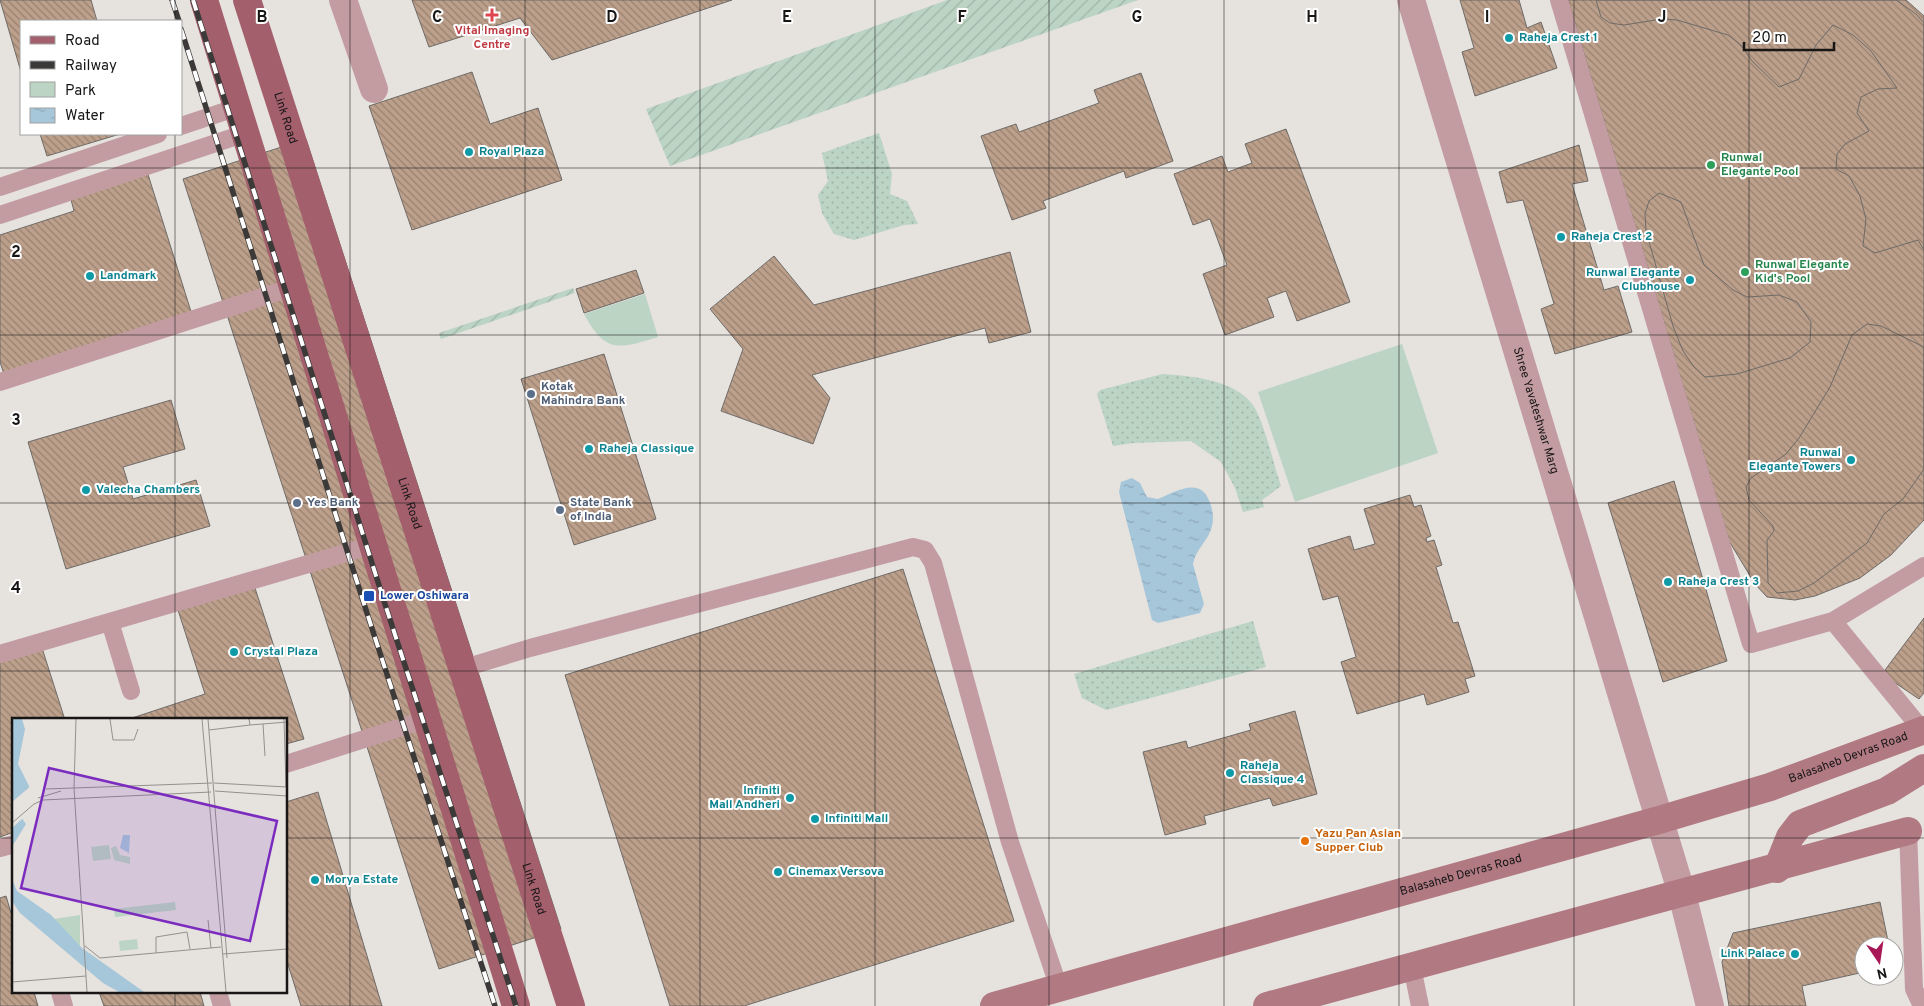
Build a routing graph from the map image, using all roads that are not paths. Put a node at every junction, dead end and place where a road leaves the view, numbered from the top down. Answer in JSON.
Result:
{"nodes":[{"id":1,"x":204,"y":0,"type":"edge"},
{"id":2,"x":247,"y":0,"type":"edge"},
{"id":3,"x":343,"y":0,"type":"edge"},
{"id":4,"x":1411,"y":0,"type":"edge"},
{"id":5,"x":1559,"y":0,"type":"edge"},
{"id":6,"x":374,"y":89,"type":"dead end"},
{"id":7,"x":238,"y":107,"type":"junction"},
{"id":8,"x":182,"y":126,"type":"edge"},
{"id":9,"x":246,"y":133,"type":"junction"},
{"id":10,"x":155,"y":135,"type":"edge"},
{"id":11,"x":0,"y":187,"type":"edge"},
{"id":12,"x":0,"y":215,"type":"edge"},
{"id":13,"x":293,"y":287,"type":"junction"},
{"id":14,"x":0,"y":382,"type":"edge"},
{"id":15,"x":373,"y":545,"type":"junction"},
{"id":16,"x":1924,"y":566,"type":"edge"},
{"id":17,"x":110,"y":622,"type":"junction"},
{"id":18,"x":1833,"y":622,"type":"junction"},
{"id":19,"x":0,"y":654,"type":"edge"},
{"id":20,"x":461,"y":668,"type":"junction"},
{"id":21,"x":131,"y":691,"type":"dead end"},
{"id":22,"x":427,"y":720,"type":"junction"},
{"id":23,"x":1923,"y":730,"type":"edge"},
{"id":24,"x":288,"y":763,"type":"edge"},
{"id":25,"x":1924,"y":768,"type":"edge"},
{"id":26,"x":1659,"y":820,"type":"junction"},
{"id":27,"x":1908,"y":831,"type":"joint"},
{"id":28,"x":1777,"y":868,"type":"junction"},
{"id":29,"x":1682,"y":894,"type":"junction"},
{"id":30,"x":1412,"y":967,"type":"junction"},
{"id":31,"x":1059,"y":988,"type":"junction"},
{"id":32,"x":516,"y":1006,"type":"edge"},
{"id":33,"x":571,"y":1006,"type":"edge"},
{"id":34,"x":994,"y":1006,"type":"edge"},
{"id":35,"x":1267,"y":1006,"type":"edge"},
{"id":36,"x":1420,"y":1006,"type":"edge"},
{"id":37,"x":1710,"y":1006,"type":"edge"},
{"id":38,"x":1922,"y":1006,"type":"edge"}],
"edges":[{"from":1,"to":7,"type":"main road"},
{"from":2,"to":20,"type":"main road","name":"Link Road"},
{"from":3,"to":6,"type":"street"},
{"from":4,"to":26,"type":"street","name":"Shree Yavateshwar Marg"},
{"from":5,"to":18,"type":"lane"},
{"from":7,"to":8,"type":"lane"},
{"from":7,"to":9,"type":"main road"},
{"from":9,"to":12,"type":"lane"},
{"from":9,"to":13,"type":"main road"},
{"from":10,"to":11,"type":"lane"},
{"from":13,"to":14,"type":"lane"},
{"from":13,"to":15,"type":"main road"},
{"from":15,"to":17,"type":"lane"},
{"from":15,"to":22,"type":"main road"},
{"from":16,"to":18,"type":"lane"},
{"from":17,"to":19,"type":"lane"},
{"from":17,"to":21,"type":"lane"},
{"from":18,"to":23,"type":"lane"},
{"from":20,"to":31,"type":"lane"},
{"from":20,"to":33,"type":"main road","name":"Link Road"},
{"from":22,"to":24,"type":"lane"},
{"from":22,"to":32,"type":"main road"},
{"from":23,"to":26,"type":"main road","name":"Balasaheb Devras Road"},
{"from":25,"to":28,"type":"main road"},
{"from":26,"to":29,"type":"street","name":"Shree Yavateshwar Marg"},
{"from":26,"to":31,"type":"main road","name":"Balasaheb Devras Road"},
{"from":27,"to":28,"type":"main road"},
{"from":27,"to":38,"type":"lane"},
{"from":28,"to":29,"type":"main road"},
{"from":29,"to":30,"type":"main road"},
{"from":29,"to":37,"type":"street","name":"Shree Yavateshwar Marg"},
{"from":30,"to":35,"type":"main road"},
{"from":30,"to":36,"type":"lane"},
{"from":31,"to":34,"type":"main road","name":"Balasaheb Devras Road"}]}
